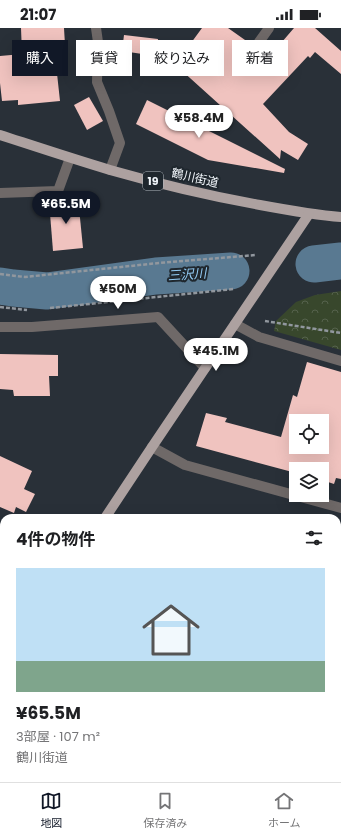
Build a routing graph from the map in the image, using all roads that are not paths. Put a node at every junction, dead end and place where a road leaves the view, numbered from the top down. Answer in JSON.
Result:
{"nodes":[{"id":1,"x":96,"y":28,"type":"edge"},
{"id":2,"x":269,"y":28,"type":"edge"},
{"id":3,"x":260,"y":40,"type":"edge"},
{"id":4,"x":0,"y":135,"type":"edge"},
{"id":5,"x":70,"y":158,"type":"junction"},
{"id":6,"x":110,"y":170,"type":"junction"},
{"id":7,"x":0,"y":194,"type":"edge"},
{"id":8,"x":309,"y":214,"type":"junction"},
{"id":9,"x":341,"y":217,"type":"edge"},
{"id":10,"x":235,"y":324,"type":"junction"},
{"id":11,"x":0,"y":326,"type":"edge"},
{"id":12,"x":341,"y":361,"type":"edge"},
{"id":13,"x":205,"y":368,"type":"junction"},
{"id":14,"x":152,"y":447,"type":"junction"},
{"id":15,"x":341,"y":508,"type":"edge"},
{"id":16,"x":108,"y":514,"type":"edge"}],
"edges":[{"from":1,"to":6,"type":"street"},
{"from":2,"to":3,"type":"street"},
{"from":4,"to":5,"type":"main road","name":"鶴川街道","number":"19"},
{"from":5,"to":6,"type":"main road","name":"鶴川街道","number":"19"},
{"from":5,"to":7,"type":"street"},
{"from":6,"to":8,"type":"main road","name":"鶴川街道","number":"19"},
{"from":8,"to":9,"type":"main road","name":"鶴川街道","number":"19"},
{"from":8,"to":10,"type":"main road"},
{"from":10,"to":12,"type":"street"},
{"from":10,"to":13,"type":"main road"},
{"from":11,"to":13,"type":"street"},
{"from":13,"to":14,"type":"main road"},
{"from":14,"to":15,"type":"street"},
{"from":14,"to":16,"type":"main road"}]}
